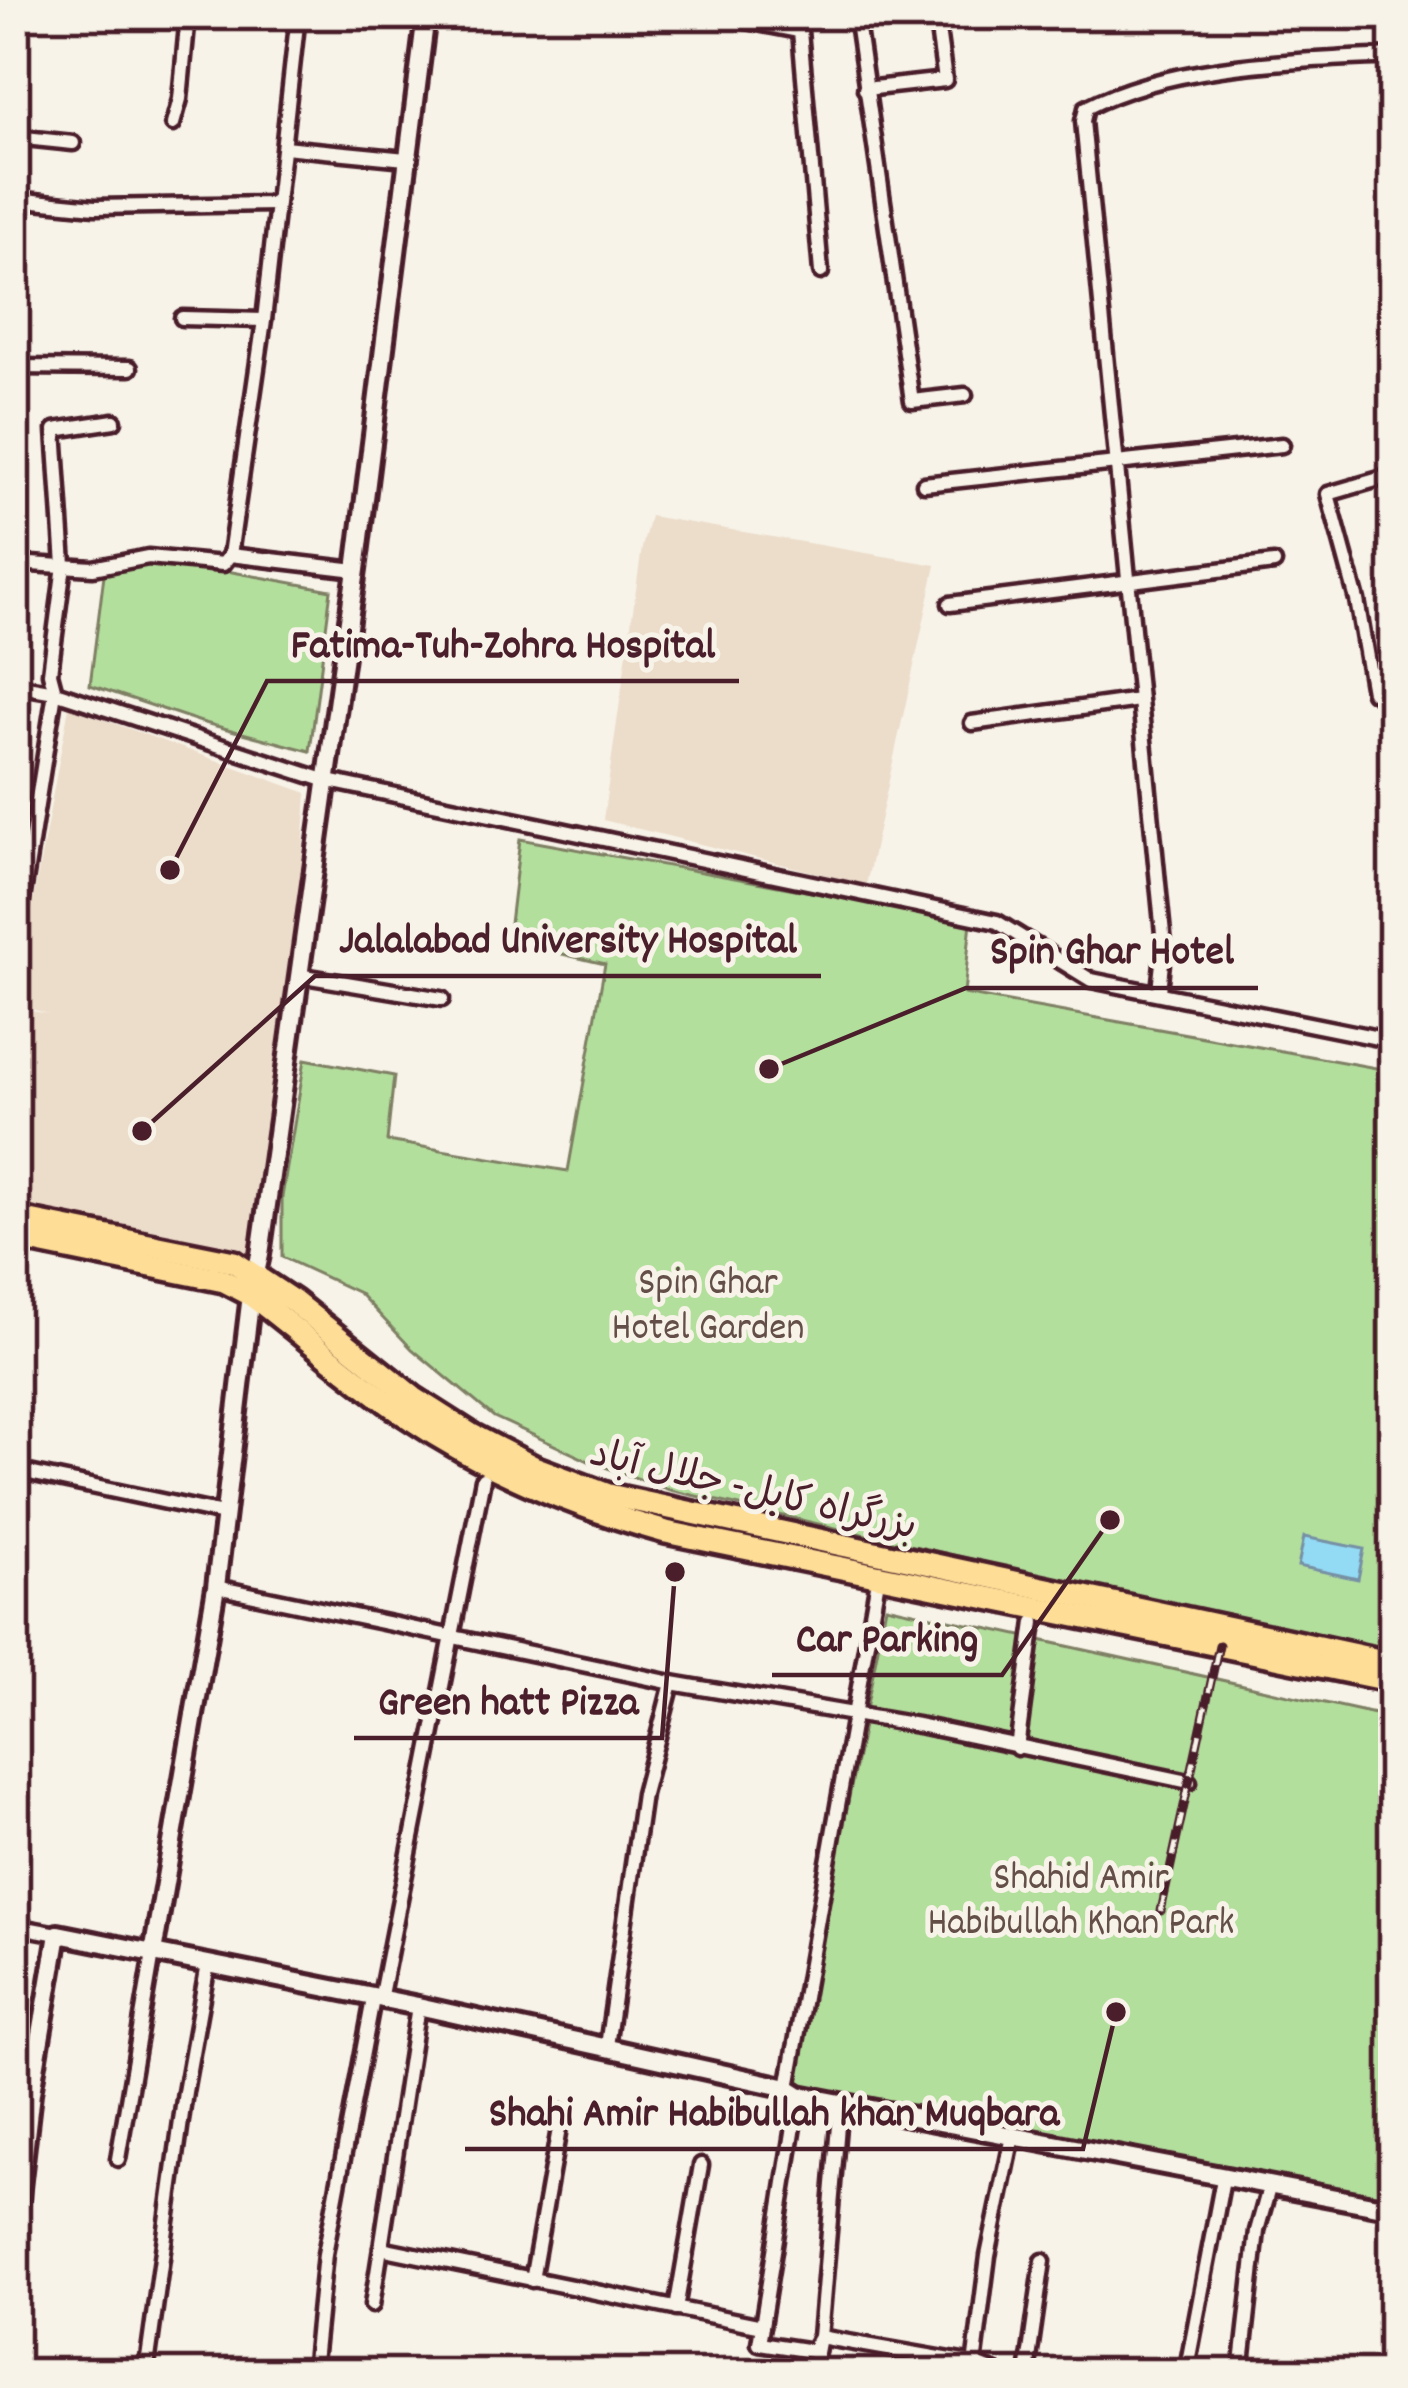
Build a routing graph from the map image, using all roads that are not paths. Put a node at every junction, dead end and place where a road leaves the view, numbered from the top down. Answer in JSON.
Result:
{"nodes":[{"id":1,"x":188,"y":15,"type":"edge"},
{"id":2,"x":298,"y":15,"type":"edge"},
{"id":3,"x":426,"y":15,"type":"edge"},
{"id":4,"x":716,"y":15,"type":"edge"},
{"id":5,"x":791,"y":15,"type":"edge"},
{"id":6,"x":856,"y":15,"type":"edge"},
{"id":7,"x":936,"y":15,"type":"edge"},
{"id":8,"x":800,"y":32,"type":"junction"},
{"id":9,"x":1393,"y":56,"type":"edge"},
{"id":10,"x":865,"y":89,"type":"junction"},
{"id":11,"x":173,"y":124,"type":"dead end"},
{"id":12,"x":15,"y":137,"type":"edge"},
{"id":13,"x":74,"y":143,"type":"dead end"},
{"id":14,"x":284,"y":147,"type":"junction"},
{"id":15,"x":406,"y":159,"type":"junction"},
{"id":16,"x":15,"y":200,"type":"edge"},
{"id":17,"x":276,"y":204,"type":"junction"},
{"id":18,"x":821,"y":272,"type":"dead end"},
{"id":19,"x":182,"y":318,"type":"dead end"},
{"id":20,"x":264,"y":320,"type":"junction"},
{"id":21,"x":15,"y":367,"type":"edge"},
{"id":22,"x":130,"y":368,"type":"dead end"},
{"id":23,"x":965,"y":395,"type":"dead end"},
{"id":24,"x":114,"y":421,"type":"dead end"},
{"id":25,"x":1282,"y":446,"type":"dead end"},
{"id":26,"x":1116,"y":463,"type":"junction"},
{"id":27,"x":1393,"y":475,"type":"edge"},
{"id":28,"x":924,"y":484,"type":"dead end"},
{"id":29,"x":230,"y":555,"type":"junction"},
{"id":30,"x":1274,"y":562,"type":"dead end"},
{"id":31,"x":15,"y":563,"type":"edge"},
{"id":32,"x":64,"y":566,"type":"junction"},
{"id":33,"x":356,"y":570,"type":"junction"},
{"id":34,"x":1129,"y":582,"type":"junction"},
{"id":35,"x":950,"y":604,"type":"dead end"},
{"id":36,"x":15,"y":685,"type":"edge"},
{"id":37,"x":55,"y":692,"type":"junction"},
{"id":38,"x":1139,"y":700,"type":"junction"},
{"id":39,"x":1393,"y":703,"type":"edge"},
{"id":40,"x":972,"y":723,"type":"dead end"},
{"id":41,"x":324,"y":780,"type":"junction"},
{"id":42,"x":15,"y":944,"type":"edge"},
{"id":43,"x":298,"y":975,"type":"junction"},
{"id":44,"x":1159,"y":991,"type":"junction"},
{"id":45,"x":442,"y":999,"type":"dead end"},
{"id":46,"x":1393,"y":1041,"type":"edge"},
{"id":47,"x":15,"y":1218,"type":"edge"},
{"id":48,"x":15,"y":1238,"type":"edge"},
{"id":49,"x":252,"y":1284,"type":"junction"},
{"id":50,"x":15,"y":1470,"type":"edge"},
{"id":51,"x":483,"y":1479,"type":"dead end"},
{"id":52,"x":223,"y":1514,"type":"junction"},
{"id":53,"x":881,"y":1565,"type":"junction"},
{"id":54,"x":216,"y":1587,"type":"junction"},
{"id":55,"x":1034,"y":1622,"type":"dead end"},
{"id":56,"x":451,"y":1637,"type":"junction"},
{"id":57,"x":1393,"y":1663,"type":"edge"},
{"id":58,"x":1393,"y":1681,"type":"edge"},
{"id":59,"x":672,"y":1683,"type":"junction"},
{"id":60,"x":853,"y":1713,"type":"junction"},
{"id":61,"x":1017,"y":1748,"type":"junction"},
{"id":62,"x":1189,"y":1782,"type":"dead end"},
{"id":63,"x":15,"y":1926,"type":"edge"},
{"id":64,"x":58,"y":1934,"type":"junction"},
{"id":65,"x":154,"y":1953,"type":"junction"},
{"id":66,"x":208,"y":1964,"type":"junction"},
{"id":67,"x":376,"y":2000,"type":"junction"},
{"id":68,"x":418,"y":2006,"type":"junction"},
{"id":69,"x":607,"y":2046,"type":"junction"},
{"id":70,"x":794,"y":2091,"type":"junction"},
{"id":71,"x":23,"y":2092,"type":"edge"},
{"id":72,"x":840,"y":2102,"type":"junction"},
{"id":73,"x":562,"y":2112,"type":"dead end"},
{"id":74,"x":1012,"y":2136,"type":"junction"},
{"id":75,"x":118,"y":2159,"type":"dead end"},
{"id":76,"x":701,"y":2165,"type":"dead end"},
{"id":77,"x":1223,"y":2179,"type":"junction"},
{"id":78,"x":1268,"y":2188,"type":"junction"},
{"id":79,"x":1393,"y":2209,"type":"edge"},
{"id":80,"x":15,"y":2231,"type":"edge"},
{"id":81,"x":381,"y":2248,"type":"junction"},
{"id":82,"x":1043,"y":2261,"type":"dead end"},
{"id":83,"x":532,"y":2280,"type":"junction"},
{"id":84,"x":372,"y":2305,"type":"dead end"},
{"id":85,"x":676,"y":2308,"type":"junction"},
{"id":86,"x":762,"y":2326,"type":"junction"},
{"id":87,"x":820,"y":2337,"type":"junction"},
{"id":88,"x":973,"y":2368,"type":"edge"},
{"id":89,"x":146,"y":2373,"type":"edge"},
{"id":90,"x":313,"y":2373,"type":"edge"},
{"id":91,"x":813,"y":2373,"type":"edge"},
{"id":92,"x":997,"y":2373,"type":"edge"},
{"id":93,"x":1027,"y":2373,"type":"edge"},
{"id":94,"x":1186,"y":2373,"type":"edge"},
{"id":95,"x":1241,"y":2373,"type":"edge"}],
"edges":[{"from":1,"to":11,"type":"street"},
{"from":2,"to":14,"type":"street"},
{"from":3,"to":15,"type":"street"},
{"from":4,"to":8,"type":"street"},
{"from":5,"to":8,"type":"street"},
{"from":6,"to":10,"type":"street"},
{"from":7,"to":10,"type":"street"},
{"from":8,"to":18,"type":"street"},
{"from":9,"to":26,"type":"street"},
{"from":10,"to":23,"type":"street"},
{"from":12,"to":13,"type":"street"},
{"from":14,"to":15,"type":"street"},
{"from":14,"to":17,"type":"street"},
{"from":15,"to":33,"type":"street"},
{"from":16,"to":17,"type":"street"},
{"from":17,"to":20,"type":"street"},
{"from":19,"to":20,"type":"street"},
{"from":20,"to":29,"type":"street"},
{"from":21,"to":22,"type":"street"},
{"from":24,"to":32,"type":"street"},
{"from":25,"to":26,"type":"street"},
{"from":26,"to":28,"type":"street"},
{"from":26,"to":34,"type":"street"},
{"from":27,"to":39,"type":"street"},
{"from":29,"to":32,"type":"street"},
{"from":29,"to":33,"type":"street"},
{"from":30,"to":34,"type":"street"},
{"from":31,"to":32,"type":"street"},
{"from":32,"to":37,"type":"street"},
{"from":33,"to":41,"type":"street"},
{"from":34,"to":35,"type":"street"},
{"from":34,"to":38,"type":"street"},
{"from":36,"to":37,"type":"street"},
{"from":37,"to":41,"type":"street"},
{"from":37,"to":42,"type":"street"},
{"from":38,"to":40,"type":"street"},
{"from":38,"to":44,"type":"street"},
{"from":41,"to":43,"type":"street"},
{"from":41,"to":44,"type":"street"},
{"from":43,"to":45,"type":"street"},
{"from":43,"to":49,"type":"street"},
{"from":44,"to":46,"type":"street"},
{"from":47,"to":49,"type":"highway","name":"بزرگراه کابل- جلال آباد"},
{"from":48,"to":49,"type":"highway","name":"بزرگراه کابل- جلال آباد"},
{"from":49,"to":52,"type":"street"},
{"from":49,"to":53,"type":"highway","name":"بزرگراه کابل- جلال آباد"},
{"from":50,"to":52,"type":"street"},
{"from":51,"to":56,"type":"street"},
{"from":52,"to":54,"type":"street"},
{"from":53,"to":57,"type":"highway","name":"بزرگراه کابل- جلال آباد"},
{"from":53,"to":58,"type":"highway","name":"بزرگراه کابل- جلال آباد"},
{"from":53,"to":60,"type":"street"},
{"from":54,"to":56,"type":"street"},
{"from":54,"to":65,"type":"street"},
{"from":55,"to":61,"type":"street"},
{"from":56,"to":59,"type":"street"},
{"from":56,"to":67,"type":"street"},
{"from":59,"to":60,"type":"street"},
{"from":59,"to":69,"type":"street"},
{"from":60,"to":61,"type":"street"},
{"from":60,"to":70,"type":"street"},
{"from":61,"to":62,"type":"street"},
{"from":63,"to":64,"type":"street"},
{"from":64,"to":65,"type":"street"},
{"from":64,"to":71,"type":"street"},
{"from":65,"to":66,"type":"street"},
{"from":65,"to":75,"type":"street"},
{"from":66,"to":67,"type":"street"},
{"from":66,"to":89,"type":"street"},
{"from":67,"to":68,"type":"street"},
{"from":67,"to":90,"type":"street"},
{"from":68,"to":69,"type":"street"},
{"from":68,"to":81,"type":"street"},
{"from":69,"to":70,"type":"street"},
{"from":70,"to":72,"type":"street"},
{"from":70,"to":86,"type":"street"},
{"from":71,"to":80,"type":"street"},
{"from":72,"to":74,"type":"street"},
{"from":72,"to":87,"type":"street"},
{"from":73,"to":83,"type":"street"},
{"from":74,"to":77,"type":"street"},
{"from":74,"to":88,"type":"street"},
{"from":76,"to":85,"type":"street"},
{"from":77,"to":78,"type":"street"},
{"from":77,"to":94,"type":"street"},
{"from":78,"to":79,"type":"street"},
{"from":78,"to":95,"type":"street"},
{"from":81,"to":83,"type":"street"},
{"from":81,"to":84,"type":"street"},
{"from":82,"to":93,"type":"street"},
{"from":83,"to":85,"type":"street"},
{"from":85,"to":86,"type":"street"},
{"from":86,"to":87,"type":"street"},
{"from":87,"to":88,"type":"street"},
{"from":87,"to":91,"type":"street"},
{"from":88,"to":92,"type":"street"}]}
